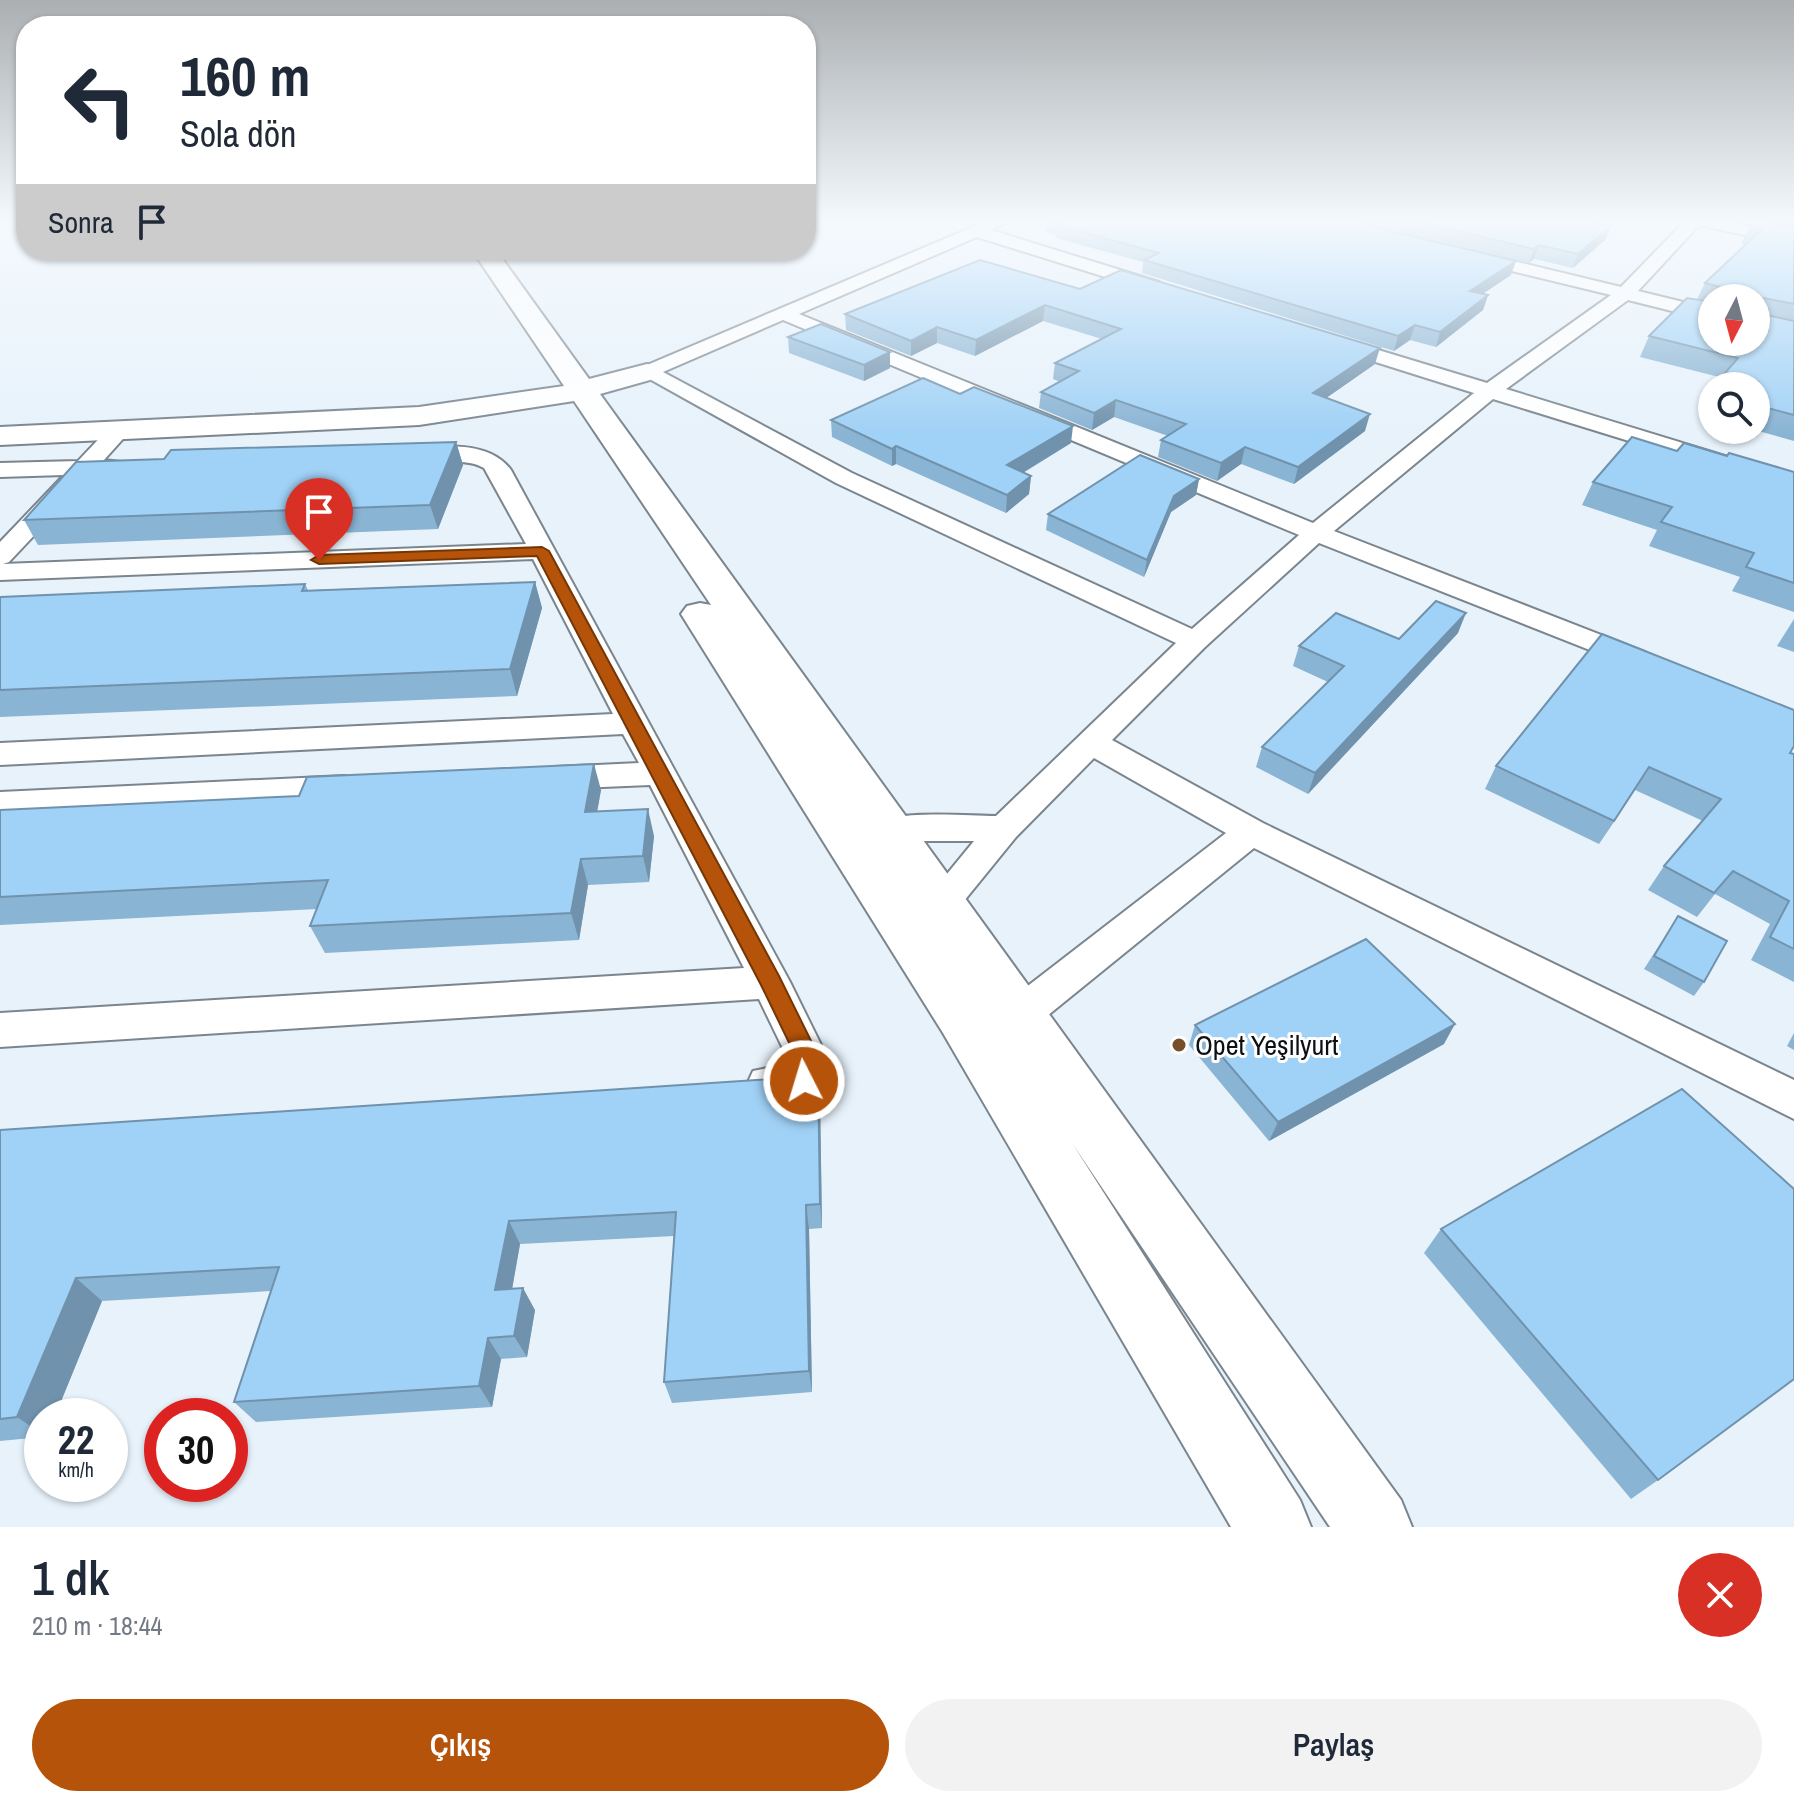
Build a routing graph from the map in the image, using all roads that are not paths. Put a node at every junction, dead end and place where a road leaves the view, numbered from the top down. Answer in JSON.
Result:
{"nodes":[{"id":1,"x":489,"y":291,"type":"edge"},
{"id":2,"x":509,"y":291,"type":"edge"},
{"id":3,"x":837,"y":291,"type":"edge"},
{"id":4,"x":1619,"y":291,"type":"edge"},
{"id":5,"x":1626,"y":293,"type":"junction"},
{"id":6,"x":1698,"y":311,"type":"edge"},
{"id":7,"x":784,"y":314,"type":"junction"},
{"id":8,"x":1323,"y":340,"type":"edge"},
{"id":9,"x":647,"y":372,"type":"junction"},
{"id":10,"x":1488,"y":392,"type":"junction"},
{"id":11,"x":569,"y":393,"type":"junction"},
{"id":12,"x":119,"y":431,"type":"junction"},
{"id":13,"x":32,"y":435,"type":"junction"},
{"id":14,"x":0,"y":436,"type":"edge"},
{"id":15,"x":396,"y":458,"type":"edge"},
{"id":16,"x":131,"y":466,"type":"edge"},
{"id":17,"x":0,"y":468,"type":"edge"},
{"id":18,"x":84,"y":468,"type":"junction"},
{"id":19,"x":1794,"y":485,"type":"edge"},
{"id":20,"x":1316,"y":533,"type":"junction"},
{"id":21,"x":542,"y":551,"type":"junction"},
{"id":22,"x":0,"y":557,"type":"edge"},
{"id":23,"x":0,"y":572,"type":"edge"},
{"id":24,"x":1195,"y":641,"type":"junction"},
{"id":25,"x":1664,"y":670,"type":"edge"},
{"id":26,"x":634,"y":723,"type":"junction"},
{"id":27,"x":1090,"y":742,"type":"junction"},
{"id":28,"x":0,"y":754,"type":"edge"},
{"id":29,"x":660,"y":773,"type":"junction"},
{"id":30,"x":518,"y":779,"type":"edge"},
{"id":31,"x":377,"y":786,"type":"edge"},
{"id":32,"x":0,"y":804,"type":"edge"},
{"id":33,"x":1004,"y":828,"type":"junction"},
{"id":34,"x":1251,"y":832,"type":"junction"},
{"id":35,"x":869,"y":838,"type":"junction"},
{"id":36,"x":925,"y":922,"type":"junction"},
{"id":37,"x":771,"y":982,"type":"junction"},
{"id":38,"x":1017,"y":1017,"type":"junction"},
{"id":39,"x":0,"y":1030,"type":"edge"},
{"id":40,"x":741,"y":1085,"type":"edge"},
{"id":41,"x":1794,"y":1100,"type":"edge"},
{"id":42,"x":1273,"y":1527,"type":"edge"},
{"id":43,"x":1374,"y":1527,"type":"edge"}],
"edges":[{"from":1,"to":11,"type":"street"},
{"from":2,"to":11,"type":"street"},
{"from":3,"to":7,"type":"street"},
{"from":4,"to":5,"type":"street"},
{"from":5,"to":6,"type":"street"},
{"from":5,"to":10,"type":"street"},
{"from":7,"to":9,"type":"street"},
{"from":7,"to":20,"type":"street"},
{"from":8,"to":10,"type":"street"},
{"from":9,"to":11,"type":"street"},
{"from":9,"to":24,"type":"street"},
{"from":10,"to":19,"type":"street"},
{"from":10,"to":20,"type":"street"},
{"from":11,"to":12,"type":"street"},
{"from":11,"to":35,"type":"street"},
{"from":12,"to":13,"type":"street"},
{"from":12,"to":18,"type":"street"},
{"from":13,"to":14,"type":"street"},
{"from":13,"to":17,"type":"street"},
{"from":15,"to":21,"type":"street"},
{"from":16,"to":18,"type":"street"},
{"from":17,"to":18,"type":"street"},
{"from":18,"to":22,"type":"street"},
{"from":20,"to":24,"type":"street"},
{"from":20,"to":25,"type":"street"},
{"from":21,"to":23,"type":"street"},
{"from":21,"to":26,"type":"street"},
{"from":24,"to":27,"type":"street"},
{"from":26,"to":28,"type":"street"},
{"from":26,"to":29,"type":"street"},
{"from":27,"to":33,"type":"street"},
{"from":27,"to":34,"type":"street"},
{"from":29,"to":30,"type":"street"},
{"from":29,"to":37,"type":"street"},
{"from":31,"to":32,"type":"street"},
{"from":33,"to":35,"type":"street"},
{"from":33,"to":36,"type":"street"},
{"from":34,"to":38,"type":"street"},
{"from":34,"to":41,"type":"street"},
{"from":35,"to":36,"type":"street"},
{"from":36,"to":38,"type":"street"},
{"from":36,"to":42,"type":"street"},
{"from":37,"to":39,"type":"street"},
{"from":37,"to":40,"type":"street"},
{"from":38,"to":43,"type":"street"}]}
